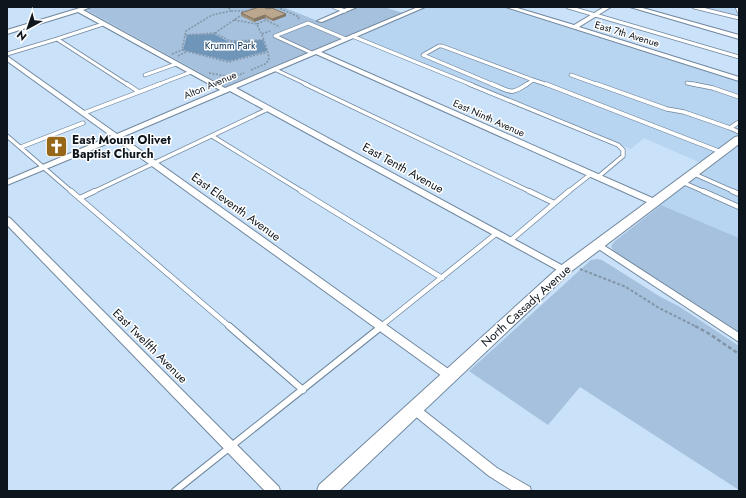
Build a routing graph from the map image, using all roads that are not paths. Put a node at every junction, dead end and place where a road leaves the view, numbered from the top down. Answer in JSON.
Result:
{"nodes":[{"id":1,"x":88,"y":7,"type":"edge"},
{"id":2,"x":334,"y":7,"type":"edge"},
{"id":3,"x":354,"y":7,"type":"edge"},
{"id":4,"x":422,"y":7,"type":"edge"},
{"id":5,"x":509,"y":7,"type":"edge"},
{"id":6,"x":568,"y":7,"type":"edge"},
{"id":7,"x":608,"y":7,"type":"edge"},
{"id":8,"x":633,"y":7,"type":"edge"},
{"id":9,"x":694,"y":7,"type":"edge"},
{"id":10,"x":737,"y":7,"type":"edge"},
{"id":11,"x":78,"y":10,"type":"junction"},
{"id":12,"x":345,"y":11,"type":"junction"},
{"id":13,"x":739,"y":13,"type":"edge"},
{"id":14,"x":595,"y":15,"type":"junction"},
{"id":15,"x":737,"y":18,"type":"edge"},
{"id":16,"x":320,"y":21,"type":"dead end"},
{"id":17,"x":103,"y":24,"type":"junction"},
{"id":18,"x":575,"y":27,"type":"junction"},
{"id":19,"x":7,"y":32,"type":"edge"},
{"id":20,"x":739,"y":37,"type":"edge"},
{"id":21,"x":349,"y":38,"type":"junction"},
{"id":22,"x":57,"y":39,"type":"junction"},
{"id":23,"x":314,"y":52,"type":"junction"},
{"id":24,"x":7,"y":54,"type":"edge"},
{"id":25,"x":739,"y":57,"type":"edge"},
{"id":26,"x":7,"y":58,"type":"edge"},
{"id":27,"x":176,"y":64,"type":"junction"},
{"id":28,"x":274,"y":70,"type":"junction"},
{"id":29,"x":191,"y":72,"type":"junction"},
{"id":30,"x":145,"y":75,"type":"dead end"},
{"id":31,"x":571,"y":75,"type":"dead end"},
{"id":32,"x":534,"y":79,"type":"junction"},
{"id":33,"x":739,"y":79,"type":"edge"},
{"id":34,"x":687,"y":83,"type":"dead end"},
{"id":35,"x":227,"y":89,"type":"junction"},
{"id":36,"x":139,"y":92,"type":"junction"},
{"id":37,"x":739,"y":97,"type":"edge"},
{"id":38,"x":268,"y":109,"type":"junction"},
{"id":39,"x":84,"y":113,"type":"junction"},
{"id":40,"x":739,"y":122,"type":"edge"},
{"id":41,"x":83,"y":123,"type":"dead end"},
{"id":42,"x":730,"y":128,"type":"junction"},
{"id":43,"x":739,"y":132,"type":"edge"},
{"id":44,"x":7,"y":136,"type":"edge"},
{"id":45,"x":116,"y":136,"type":"junction"},
{"id":46,"x":212,"y":136,"type":"junction"},
{"id":47,"x":739,"y":138,"type":"edge"},
{"id":48,"x":20,"y":148,"type":"junction"},
{"id":49,"x":721,"y":152,"type":"junction"},
{"id":50,"x":154,"y":163,"type":"junction"},
{"id":51,"x":44,"y":168,"type":"junction"},
{"id":52,"x":594,"y":175,"type":"junction"},
{"id":53,"x":686,"y":177,"type":"junction"},
{"id":54,"x":7,"y":183,"type":"edge"},
{"id":55,"x":739,"y":194,"type":"edge"},
{"id":56,"x":80,"y":198,"type":"junction"},
{"id":57,"x":654,"y":202,"type":"junction"},
{"id":58,"x":554,"y":203,"type":"junction"},
{"id":59,"x":739,"y":207,"type":"edge"},
{"id":60,"x":7,"y":220,"type":"edge"},
{"id":61,"x":497,"y":233,"type":"junction"},
{"id":62,"x":511,"y":240,"type":"junction"},
{"id":63,"x":597,"y":244,"type":"junction"},
{"id":64,"x":571,"y":269,"type":"junction"},
{"id":65,"x":442,"y":278,"type":"junction"},
{"id":66,"x":382,"y":327,"type":"junction"},
{"id":67,"x":739,"y":338,"type":"edge"},
{"id":68,"x":450,"y":376,"type":"junction"},
{"id":69,"x":303,"y":390,"type":"junction"},
{"id":70,"x":414,"y":409,"type":"junction"},
{"id":71,"x":231,"y":447,"type":"junction"},
{"id":72,"x":175,"y":491,"type":"edge"},
{"id":73,"x":274,"y":491,"type":"edge"},
{"id":74,"x":326,"y":491,"type":"edge"},
{"id":75,"x":524,"y":491,"type":"edge"}],
"edges":[{"from":1,"to":11,"type":"street"},
{"from":2,"to":12,"type":"lane"},
{"from":3,"to":12,"type":"street"},
{"from":4,"to":21,"type":"street","name":"Alton Avenue"},
{"from":5,"to":18,"type":"street","name":"East 7th Avenue"},
{"from":6,"to":14,"type":"lane"},
{"from":7,"to":14,"type":"street"},
{"from":8,"to":20,"type":"street"},
{"from":9,"to":15,"type":"lane"},
{"from":10,"to":13,"type":"lane"},
{"from":11,"to":17,"type":"street","name":"East Tenth Avenue"},
{"from":11,"to":19,"type":"street"},
{"from":12,"to":16,"type":"street"},
{"from":13,"to":15,"type":"lane"},
{"from":14,"to":18,"type":"street"},
{"from":14,"to":25,"type":"lane"},
{"from":17,"to":22,"type":"lane"},
{"from":17,"to":27,"type":"street","name":"East Tenth Avenue"},
{"from":18,"to":33,"type":"street","name":"East 7th Avenue"},
{"from":21,"to":23,"type":"street","name":"Alton Avenue"},
{"from":21,"to":23,"type":"lane"},
{"from":21,"to":52,"type":"lane"},
{"from":22,"to":24,"type":"lane"},
{"from":22,"to":36,"type":"lane"},
{"from":23,"to":28,"type":"street","name":"Alton Avenue"},
{"from":23,"to":52,"type":"street","name":"East Ninth Avenue"},
{"from":26,"to":39,"type":"street","name":"East Eleventh Avenue"},
{"from":27,"to":29,"type":"street","name":"East Tenth Avenue"},
{"from":27,"to":30,"type":"lane"},
{"from":28,"to":35,"type":"street","name":"Alton Avenue"},
{"from":28,"to":58,"type":"lane"},
{"from":29,"to":35,"type":"street","name":"East Tenth Avenue"},
{"from":29,"to":36,"type":"lane"},
{"from":31,"to":42,"type":"lane"},
{"from":32,"to":32,"type":"lane"},
{"from":32,"to":49,"type":"lane"},
{"from":34,"to":37,"type":"lane"},
{"from":35,"to":38,"type":"street","name":"East Tenth Avenue"},
{"from":35,"to":45,"type":"street","name":"Alton Avenue"},
{"from":36,"to":39,"type":"lane"},
{"from":38,"to":46,"type":"lane"},
{"from":38,"to":61,"type":"street","name":"East Tenth Avenue"},
{"from":39,"to":45,"type":"street","name":"East Eleventh Avenue"},
{"from":40,"to":42,"type":"lane"},
{"from":41,"to":48,"type":"lane"},
{"from":42,"to":43,"type":"lane"},
{"from":44,"to":48,"type":"lane"},
{"from":45,"to":50,"type":"street","name":"East Eleventh Avenue"},
{"from":45,"to":51,"type":"street","name":"Alton Avenue"},
{"from":46,"to":50,"type":"lane"},
{"from":46,"to":65,"type":"lane"},
{"from":47,"to":49,"type":"main road","name":"North Cassady Avenue"},
{"from":48,"to":51,"type":"lane"},
{"from":49,"to":53,"type":"main road","name":"North Cassady Avenue"},
{"from":50,"to":56,"type":"lane"},
{"from":50,"to":66,"type":"street","name":"East Eleventh Avenue"},
{"from":51,"to":54,"type":"street","name":"Alton Avenue"},
{"from":51,"to":56,"type":"lane"},
{"from":52,"to":57,"type":"street","name":"East Ninth Avenue"},
{"from":52,"to":58,"type":"lane"},
{"from":53,"to":55,"type":"lane"},
{"from":53,"to":57,"type":"main road","name":"North Cassady Avenue"},
{"from":53,"to":59,"type":"lane"},
{"from":56,"to":69,"type":"lane"},
{"from":57,"to":63,"type":"main road","name":"North Cassady Avenue"},
{"from":58,"to":62,"type":"lane"},
{"from":60,"to":71,"type":"street","name":"East Twelfth Avenue"},
{"from":61,"to":62,"type":"street","name":"East Tenth Avenue"},
{"from":61,"to":65,"type":"lane"},
{"from":62,"to":64,"type":"street","name":"East Tenth Avenue"},
{"from":63,"to":64,"type":"main road","name":"North Cassady Avenue"},
{"from":63,"to":67,"type":"street"},
{"from":64,"to":68,"type":"main road","name":"North Cassady Avenue"},
{"from":65,"to":66,"type":"lane"},
{"from":66,"to":68,"type":"street","name":"East Eleventh Avenue"},
{"from":66,"to":69,"type":"lane"},
{"from":68,"to":70,"type":"main road","name":"North Cassady Avenue"},
{"from":69,"to":71,"type":"lane"},
{"from":70,"to":74,"type":"main road","name":"North Cassady Avenue"},
{"from":70,"to":75,"type":"street"},
{"from":71,"to":72,"type":"lane"},
{"from":71,"to":73,"type":"street","name":"East Twelfth Avenue"}]}
